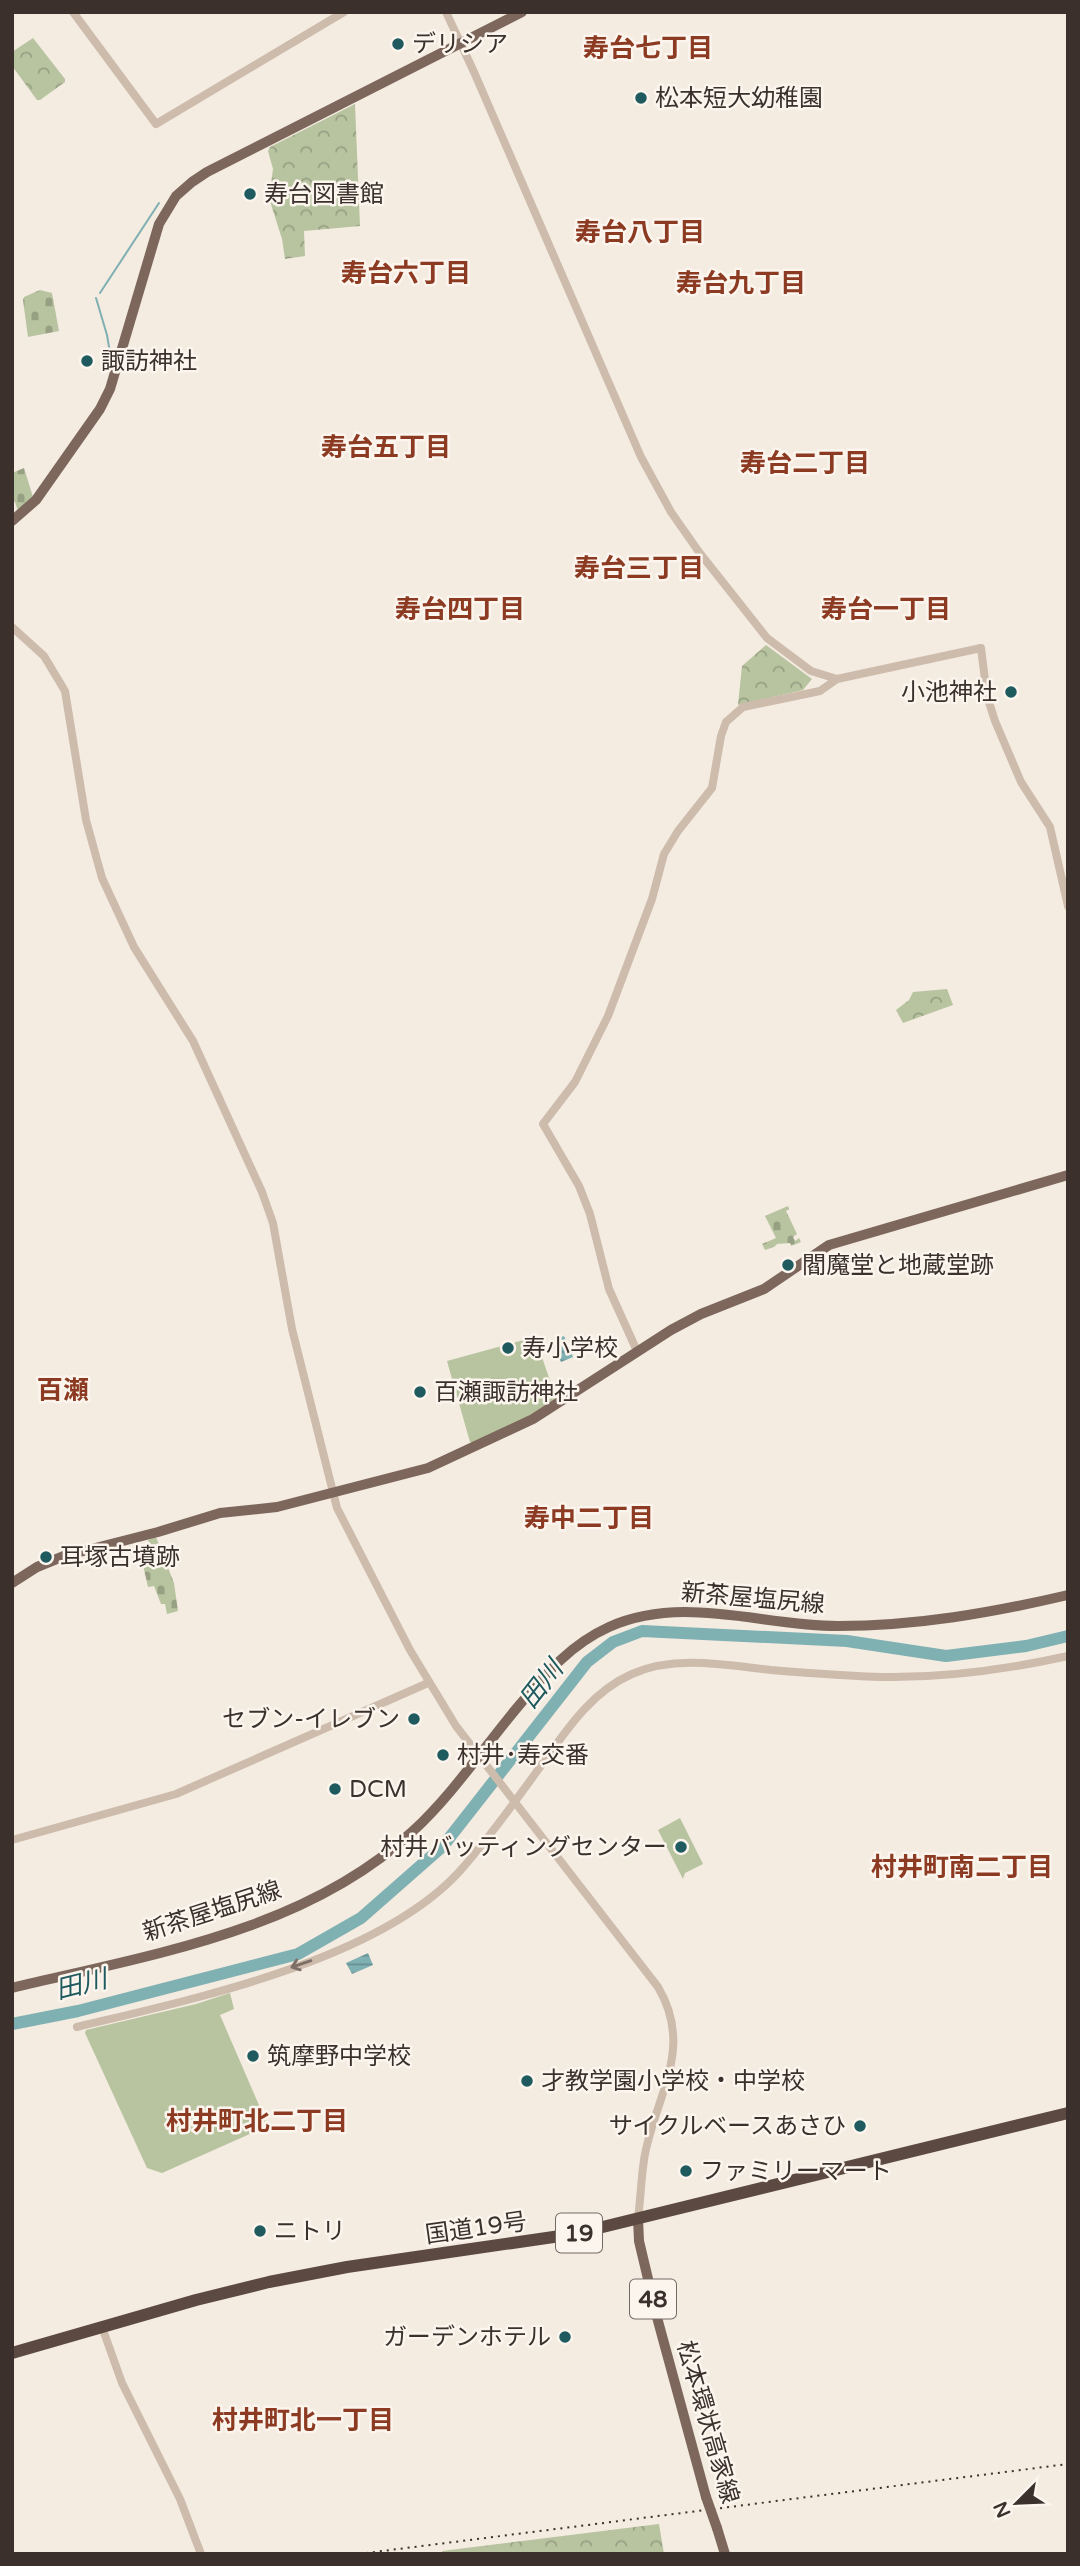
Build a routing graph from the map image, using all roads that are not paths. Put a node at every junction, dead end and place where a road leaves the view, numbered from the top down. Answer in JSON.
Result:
{"nodes":[{"id":1,"x":73,"y":12,"type":"edge"},
{"id":2,"x":344,"y":12,"type":"edge"},
{"id":3,"x":446,"y":12,"type":"edge"},
{"id":4,"x":522,"y":12,"type":"edge"},
{"id":5,"x":461,"y":44,"type":"junction"},
{"id":6,"x":12,"y":521,"type":"edge"},
{"id":7,"x":12,"y":627,"type":"edge"},
{"id":8,"x":837,"y":679,"type":"junction"},
{"id":9,"x":1068,"y":906,"type":"edge"},
{"id":10,"x":1068,"y":1175,"type":"edge"},
{"id":11,"x":637,"y":1351,"type":"junction"},
{"id":12,"x":332,"y":1494,"type":"junction"},
{"id":13,"x":12,"y":1583,"type":"edge"},
{"id":14,"x":1068,"y":1595,"type":"edge"},
{"id":15,"x":1068,"y":1656,"type":"edge"},
{"id":16,"x":428,"y":1683,"type":"junction"},
{"id":17,"x":481,"y":1759,"type":"junction"},
{"id":18,"x":513,"y":1799,"type":"junction"},
{"id":19,"x":12,"y":1840,"type":"edge"},
{"id":20,"x":12,"y":1988,"type":"edge"},
{"id":21,"x":77,"y":2026,"type":"dead end"},
{"id":22,"x":1068,"y":2113,"type":"edge"},
{"id":23,"x":638,"y":2218,"type":"junction"},
{"id":24,"x":102,"y":2327,"type":"junction"},
{"id":25,"x":12,"y":2353,"type":"edge"},
{"id":26,"x":201,"y":2554,"type":"edge"},
{"id":27,"x":725,"y":2554,"type":"edge"}],
"edges":[{"from":1,"to":2,"type":"street"},
{"from":3,"to":5,"type":"street"},
{"from":4,"to":5,"type":"main road"},
{"from":5,"to":6,"type":"main road"},
{"from":5,"to":8,"type":"street"},
{"from":7,"to":12,"type":"street"},
{"from":8,"to":9,"type":"street"},
{"from":8,"to":11,"type":"street"},
{"from":10,"to":11,"type":"main road"},
{"from":11,"to":12,"type":"main road"},
{"from":12,"to":13,"type":"main road"},
{"from":12,"to":16,"type":"street"},
{"from":14,"to":17,"type":"main road","name":"新茶屋塩尻線"},
{"from":15,"to":18,"type":"street"},
{"from":16,"to":17,"type":"street"},
{"from":16,"to":19,"type":"street"},
{"from":17,"to":18,"type":"street"},
{"from":17,"to":20,"type":"main road","name":"新茶屋塩尻線"},
{"from":18,"to":21,"type":"street","one_way":true},
{"from":18,"to":23,"type":"street"},
{"from":22,"to":23,"type":"highway","name":"国道19号","number":"19"},
{"from":23,"to":24,"type":"highway","name":"国道19号","number":"19"},
{"from":23,"to":27,"type":"main road","name":"松本環状高家線","number":"48","bridge":true},
{"from":24,"to":25,"type":"highway","name":"国道19号","number":"19"},
{"from":24,"to":26,"type":"street"}]}
